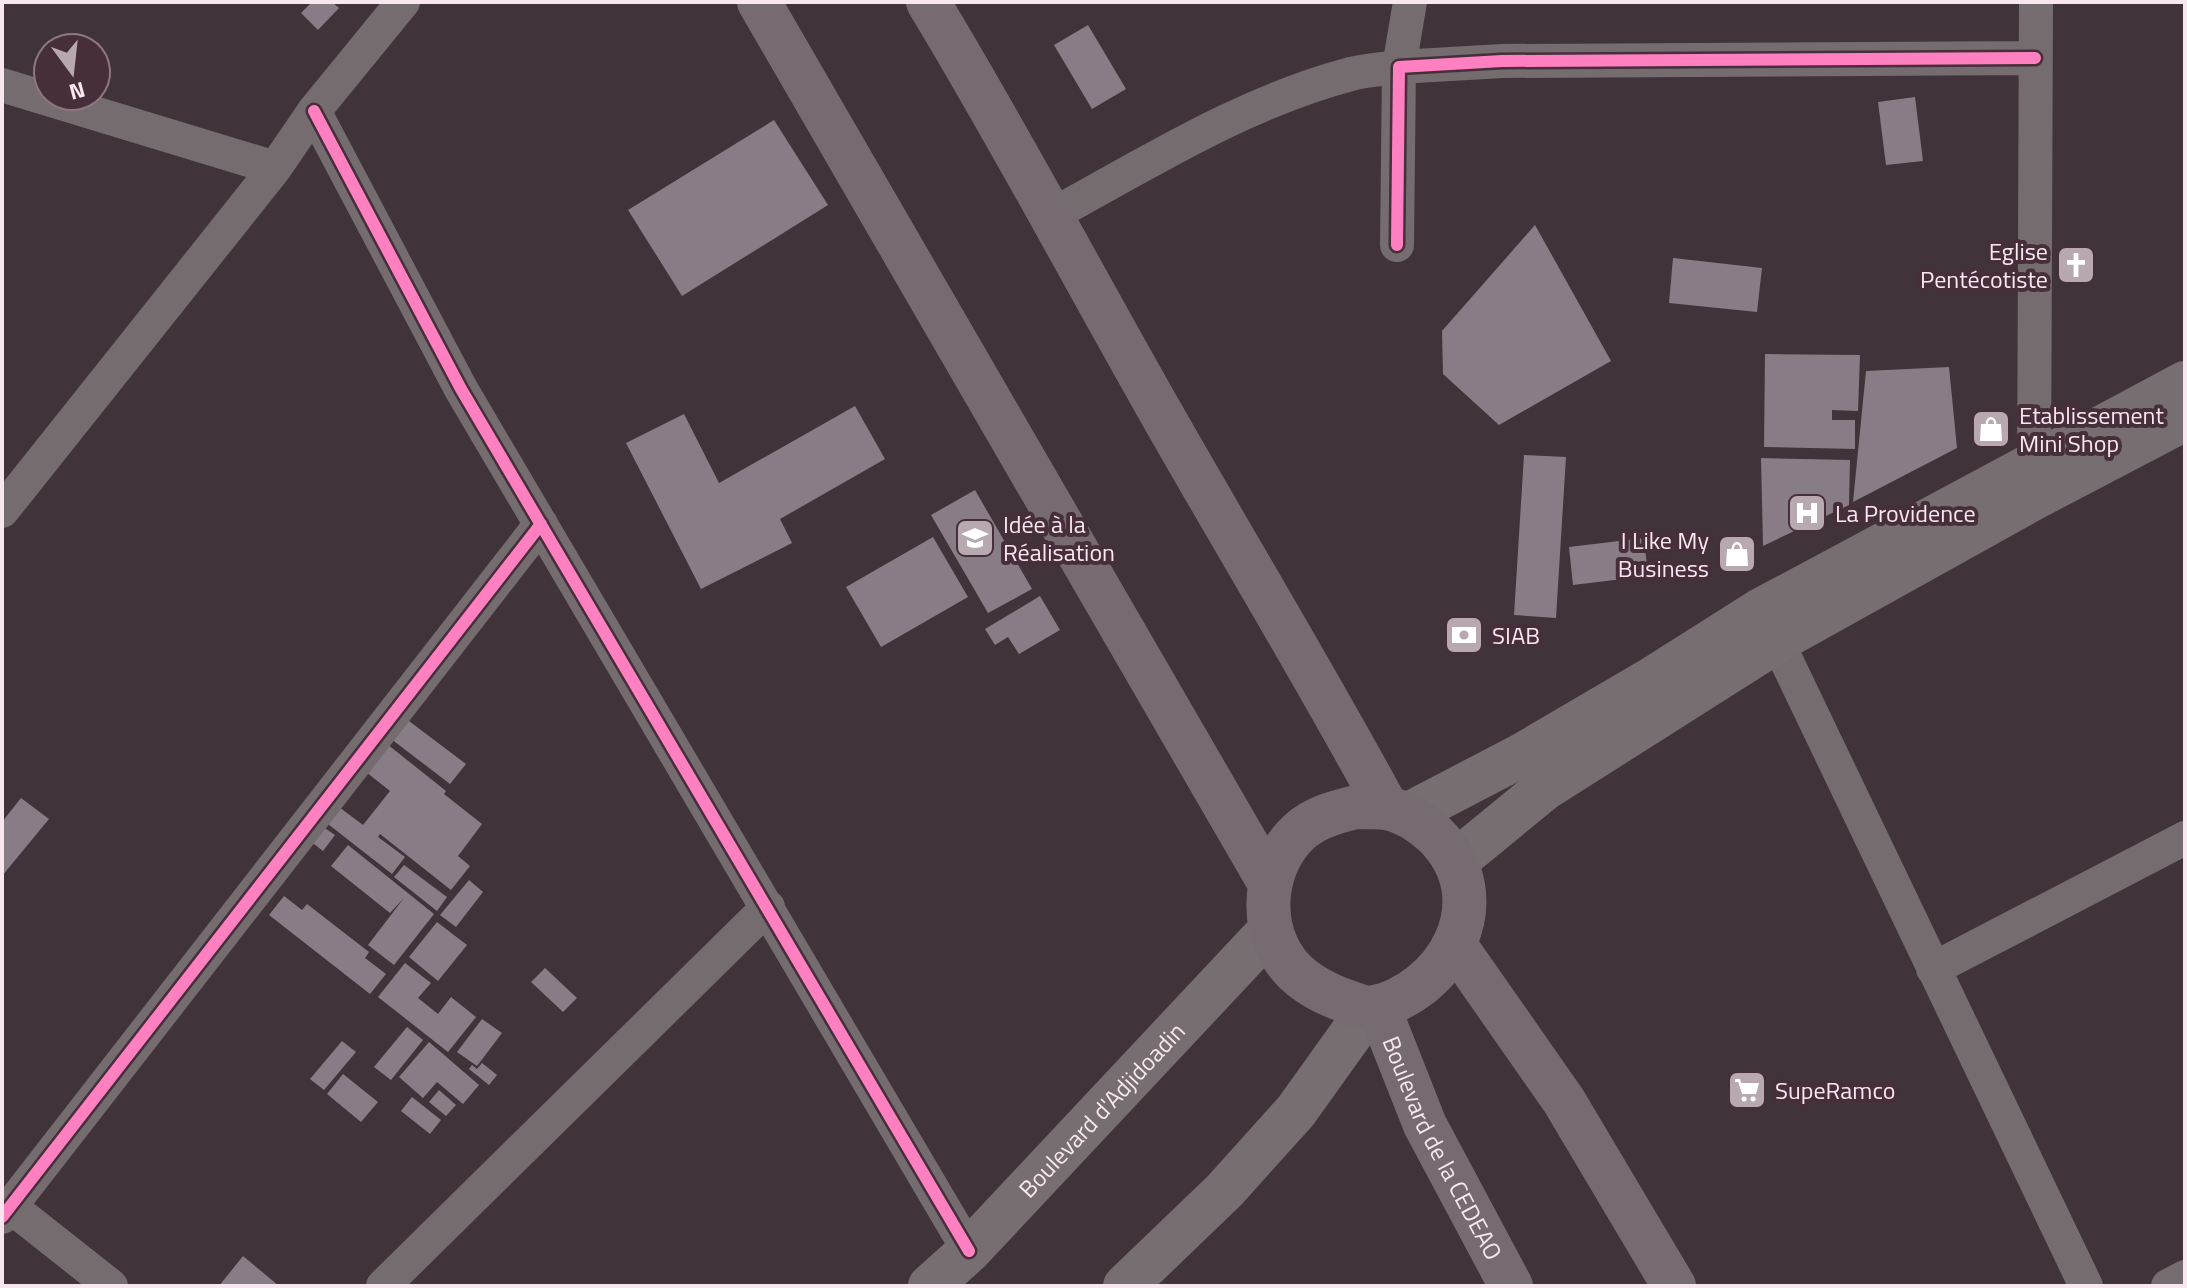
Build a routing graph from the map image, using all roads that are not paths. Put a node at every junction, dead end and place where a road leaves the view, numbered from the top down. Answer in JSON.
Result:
{"nodes":[{"id":1,"x":403,"y":2,"type":"edge"},
{"id":2,"x":759,"y":2,"type":"edge"},
{"id":3,"x":928,"y":2,"type":"edge"},
{"id":4,"x":1410,"y":2,"type":"edge"},
{"id":5,"x":2036,"y":2,"type":"edge"},
{"id":6,"x":2035,"y":58,"type":"junction"},
{"id":7,"x":1399,"y":67,"type":"junction"},
{"id":8,"x":2,"y":85,"type":"edge"},
{"id":9,"x":314,"y":111,"type":"junction"},
{"id":10,"x":275,"y":168,"type":"junction"},
{"id":11,"x":1052,"y":215,"type":"junction"},
{"id":12,"x":1397,"y":245,"type":"dead end"},
{"id":13,"x":2185,"y":383,"type":"edge"},
{"id":14,"x":2185,"y":419,"type":"edge"},
{"id":15,"x":2034,"y":481,"type":"junction"},
{"id":16,"x":2,"y":511,"type":"edge"},
{"id":17,"x":541,"y":524,"type":"junction"},
{"id":18,"x":1777,"y":641,"type":"junction"},
{"id":19,"x":1397,"y":812,"type":"junction"},
{"id":20,"x":2185,"y":838,"type":"edge"},
{"id":21,"x":1455,"y":862,"type":"junction"},
{"id":22,"x":1270,"y":884,"type":"junction"},
{"id":23,"x":768,"y":907,"type":"junction"},
{"id":24,"x":1271,"y":929,"type":"junction"},
{"id":25,"x":1455,"y":945,"type":"junction"},
{"id":26,"x":1933,"y":969,"type":"junction"},
{"id":27,"x":1374,"y":1008,"type":"junction"},
{"id":28,"x":6,"y":1212,"type":"edge"},
{"id":29,"x":969,"y":1251,"type":"junction"},
{"id":30,"x":2185,"y":1277,"type":"edge"},
{"id":31,"x":111,"y":1286,"type":"edge"},
{"id":32,"x":383,"y":1286,"type":"edge"},
{"id":33,"x":930,"y":1286,"type":"edge"},
{"id":34,"x":1125,"y":1286,"type":"edge"},
{"id":35,"x":1511,"y":1286,"type":"edge"},
{"id":36,"x":1674,"y":1286,"type":"edge"},
{"id":37,"x":2086,"y":1286,"type":"edge"},
{"id":38,"x":2168,"y":1286,"type":"edge"}],
"edges":[{"from":1,"to":9,"type":"street"},
{"from":2,"to":22,"type":"main road"},
{"from":3,"to":11,"type":"main road"},
{"from":4,"to":7,"type":"street"},
{"from":5,"to":6,"type":"street"},
{"from":6,"to":7,"type":"street"},
{"from":6,"to":15,"type":"street"},
{"from":7,"to":11,"type":"street"},
{"from":7,"to":12,"type":"street"},
{"from":8,"to":10,"type":"street"},
{"from":9,"to":10,"type":"street"},
{"from":9,"to":17,"type":"street"},
{"from":10,"to":16,"type":"street"},
{"from":11,"to":19,"type":"main road"},
{"from":13,"to":15,"type":"main road"},
{"from":14,"to":15,"type":"main road"},
{"from":15,"to":18,"type":"main road"},
{"from":15,"to":19,"type":"main road"},
{"from":17,"to":23,"type":"street"},
{"from":17,"to":28,"type":"street"},
{"from":18,"to":21,"type":"main road"},
{"from":18,"to":26,"type":"street"},
{"from":19,"to":21,"type":"main road"},
{"from":19,"to":22,"type":"main road"},
{"from":20,"to":26,"type":"street"},
{"from":21,"to":25,"type":"main road"},
{"from":22,"to":24,"type":"main road"},
{"from":23,"to":29,"type":"street"},
{"from":23,"to":32,"type":"street"},
{"from":24,"to":27,"type":"main road"},
{"from":24,"to":29,"type":"main road","name":"Boulevard d'Adjidoadin"},
{"from":25,"to":27,"type":"main road"},
{"from":25,"to":36,"type":"main road"},
{"from":26,"to":37,"type":"street"},
{"from":27,"to":34,"type":"main road"},
{"from":27,"to":35,"type":"main road","name":"Boulevard de la CEDEAO"},
{"from":28,"to":31,"type":"street"},
{"from":29,"to":33,"type":"main road","name":"Boulevard d'Adjidoadin"},
{"from":30,"to":38,"type":"street"}]}
